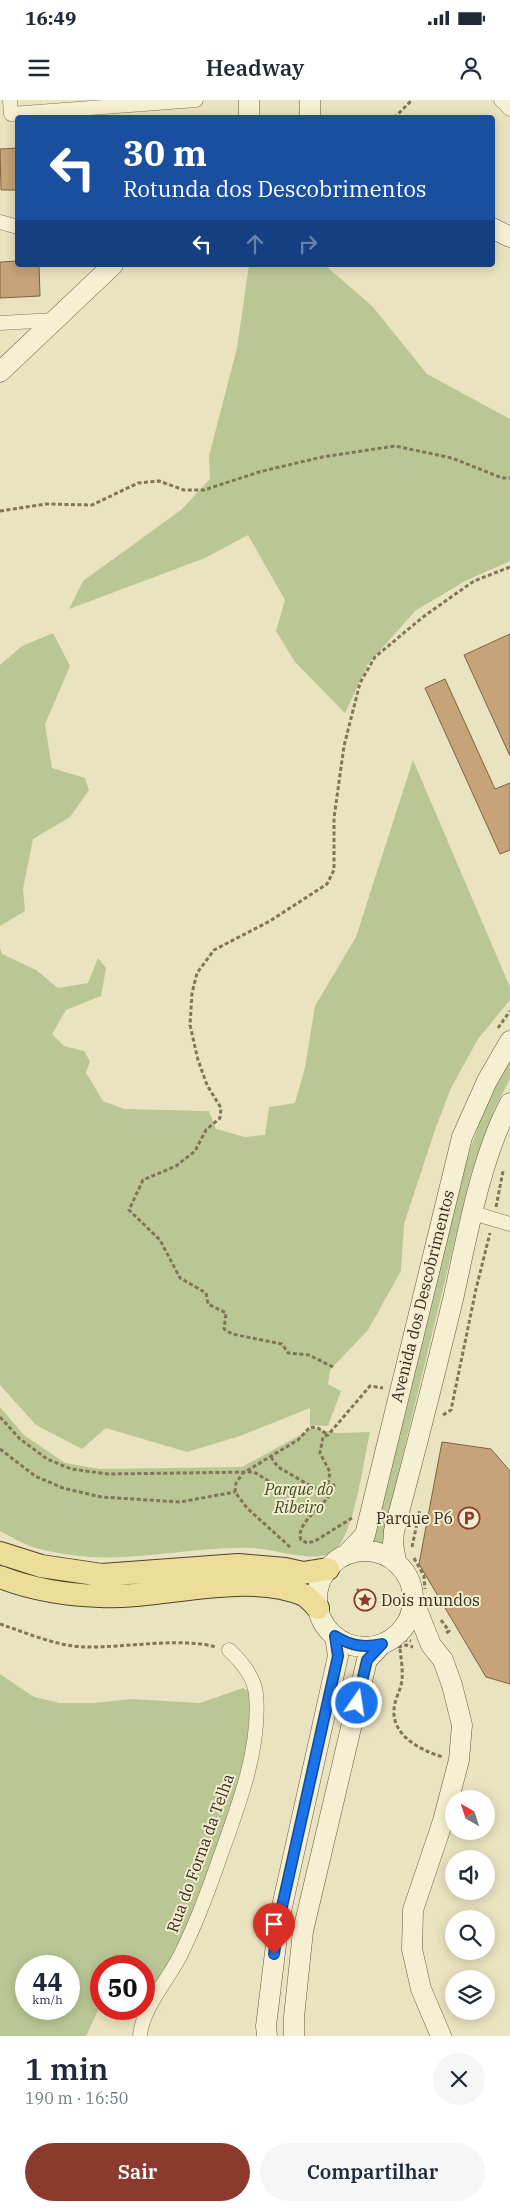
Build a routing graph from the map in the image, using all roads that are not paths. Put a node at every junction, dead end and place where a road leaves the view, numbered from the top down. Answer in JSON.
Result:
{"nodes":[{"id":1,"x":10,"y":100,"type":"edge"},
{"id":2,"x":196,"y":100,"type":"edge"},
{"id":3,"x":502,"y":100,"type":"edge"},
{"id":4,"x":54,"y":105,"type":"edge"},
{"id":5,"x":510,"y":109,"type":"edge"},
{"id":6,"x":0,"y":222,"type":"edge"},
{"id":7,"x":15,"y":226,"type":"edge"},
{"id":8,"x":495,"y":230,"type":"edge"},
{"id":9,"x":510,"y":237,"type":"edge"},
{"id":10,"x":111,"y":267,"type":"edge"},
{"id":11,"x":55,"y":320,"type":"junction"},
{"id":12,"x":0,"y":324,"type":"edge"},
{"id":13,"x":0,"y":372,"type":"edge"},
{"id":14,"x":503,"y":1037,"type":"edge"},
{"id":15,"x":510,"y":1103,"type":"edge"},
{"id":16,"x":473,"y":1213,"type":"junction"},
{"id":17,"x":510,"y":1224,"type":"edge"},
{"id":18,"x":0,"y":1554,"type":"edge"},
{"id":19,"x":348,"y":1554,"type":"junction"},
{"id":20,"x":406,"y":1559,"type":"junction"},
{"id":21,"x":328,"y":1569,"type":"junction"},
{"id":22,"x":0,"y":1577,"type":"edge"},
{"id":23,"x":419,"y":1596,"type":"junction"},
{"id":24,"x":318,"y":1608,"type":"junction"},
{"id":25,"x":335,"y":1636,"type":"junction"},
{"id":26,"x":404,"y":1645,"type":"junction"},
{"id":27,"x":229,"y":1650,"type":"road end"},
{"id":28,"x":140,"y":2036,"type":"edge"},
{"id":29,"x":267,"y":2036,"type":"edge"},
{"id":30,"x":294,"y":2036,"type":"edge"},
{"id":31,"x":441,"y":2036,"type":"edge"}],
"edges":[{"from":1,"to":4,"type":"street"},
{"from":2,"to":4,"type":"street"},
{"from":3,"to":5,"type":"street"},
{"from":6,"to":7,"type":"street"},
{"from":8,"to":9,"type":"main road"},
{"from":10,"to":11,"type":"main road"},
{"from":11,"to":12,"type":"street"},
{"from":11,"to":13,"type":"main road"},
{"from":14,"to":19,"type":"main road","name":"Avenida dos Descobrimentos"},
{"from":15,"to":16,"type":"main road","name":"Avenida dos Descobrimentos"},
{"from":16,"to":17,"type":"street"},
{"from":16,"to":20,"type":"main road","name":"Avenida dos Descobrimentos"},
{"from":18,"to":21,"type":"main road"},
{"from":19,"to":20,"type":"main road"},
{"from":19,"to":21,"type":"main road"},
{"from":20,"to":23,"type":"main road"},
{"from":21,"to":24,"type":"main road"},
{"from":22,"to":24,"type":"main road"},
{"from":23,"to":26,"type":"main road"},
{"from":23,"to":26,"type":"main road"},
{"from":24,"to":25,"type":"main road"},
{"from":25,"to":26,"type":"main road"},
{"from":25,"to":29,"type":"main road"},
{"from":26,"to":30,"type":"main road"},
{"from":26,"to":31,"type":"main road"},
{"from":27,"to":28,"type":"street","name":"Rua do Forna da Telha"}]}
